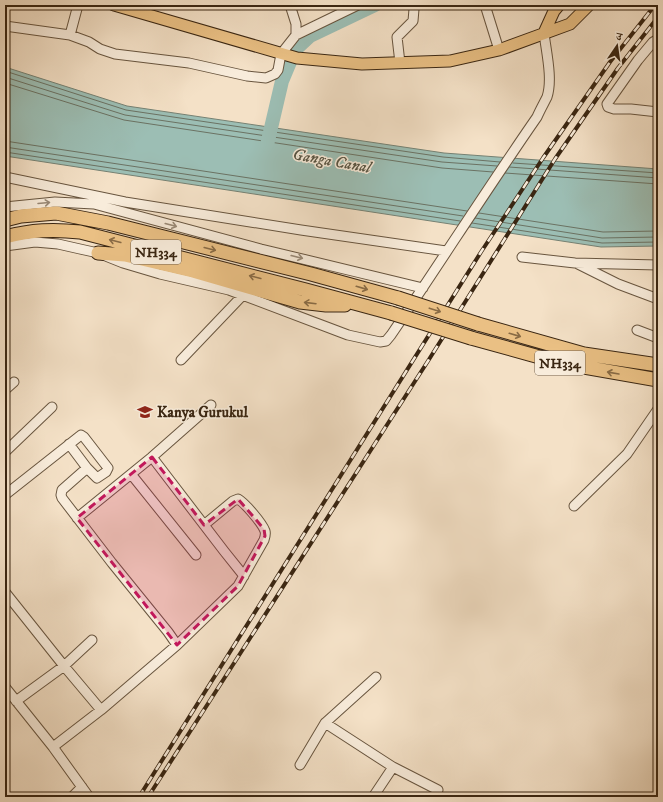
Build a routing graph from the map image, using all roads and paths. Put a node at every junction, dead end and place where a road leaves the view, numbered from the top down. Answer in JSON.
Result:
{"nodes":[{"id":1,"x":78,"y":5,"type":"edge"},
{"id":2,"x":114,"y":5,"type":"edge"},
{"id":3,"x":290,"y":5,"type":"edge"},
{"id":4,"x":358,"y":5,"type":"edge"},
{"id":5,"x":485,"y":5,"type":"edge"},
{"id":6,"x":559,"y":5,"type":"edge"},
{"id":7,"x":589,"y":5,"type":"edge"},
{"id":8,"x":414,"y":9,"type":"dead end"},
{"id":9,"x":5,"y":26,"type":"edge"},
{"id":10,"x":544,"y":33,"type":"junction"},
{"id":11,"x":70,"y":35,"type":"junction"},
{"id":12,"x":296,"y":35,"type":"junction"},
{"id":13,"x":658,"y":39,"type":"edge"},
{"id":14,"x":499,"y":50,"type":"junction"},
{"id":15,"x":283,"y":55,"type":"junction"},
{"id":16,"x":400,"y":63,"type":"junction"},
{"id":17,"x":658,"y":112,"type":"edge"},
{"id":18,"x":5,"y":177,"type":"edge"},
{"id":19,"x":5,"y":207,"type":"edge"},
{"id":20,"x":5,"y":216,"type":"edge"},
{"id":21,"x":21,"y":216,"type":"junction"},
{"id":22,"x":5,"y":220,"type":"edge"},
{"id":23,"x":5,"y":237,"type":"edge"},
{"id":24,"x":5,"y":246,"type":"edge"},
{"id":25,"x":448,"y":248,"type":"junction"},
{"id":26,"x":98,"y":253,"type":"junction"},
{"id":27,"x":522,"y":257,"type":"dead end"},
{"id":28,"x":575,"y":263,"type":"junction"},
{"id":29,"x":658,"y":265,"type":"edge"},
{"id":30,"x":423,"y":288,"type":"junction"},
{"id":31,"x":242,"y":295,"type":"junction"},
{"id":32,"x":658,"y":299,"type":"edge"},
{"id":33,"x":363,"y":306,"type":"junction"},
{"id":34,"x":637,"y":330,"type":"dead end"},
{"id":35,"x":658,"y":338,"type":"edge"},
{"id":36,"x":181,"y":360,"type":"dead end"},
{"id":37,"x":655,"y":364,"type":"edge"},
{"id":38,"x":655,"y":380,"type":"edge"},
{"id":39,"x":14,"y":382,"type":"dead end"},
{"id":40,"x":5,"y":390,"type":"edge"},
{"id":41,"x":211,"y":405,"type":"dead end"},
{"id":42,"x":52,"y":407,"type":"dead end"},
{"id":43,"x":658,"y":409,"type":"edge"},
{"id":44,"x":69,"y":444,"type":"junction"},
{"id":45,"x":5,"y":452,"type":"edge"},
{"id":46,"x":152,"y":457,"type":"junction"},
{"id":47,"x":87,"y":468,"type":"junction"},
{"id":48,"x":131,"y":474,"type":"junction"},
{"id":49,"x":5,"y":495,"type":"edge"},
{"id":50,"x":574,"y":506,"type":"dead end"},
{"id":51,"x":77,"y":518,"type":"junction"},
{"id":52,"x":204,"y":525,"type":"junction"},
{"id":53,"x":196,"y":554,"type":"dead end"},
{"id":54,"x":244,"y":576,"type":"junction"},
{"id":55,"x":5,"y":592,"type":"edge"},
{"id":56,"x":92,"y":640,"type":"dead end"},
{"id":57,"x":177,"y":645,"type":"junction"},
{"id":58,"x":64,"y":666,"type":"junction"},
{"id":59,"x":376,"y":677,"type":"dead end"},
{"id":60,"x":5,"y":687,"type":"edge"},
{"id":61,"x":16,"y":701,"type":"junction"},
{"id":62,"x":102,"y":710,"type":"junction"},
{"id":63,"x":325,"y":723,"type":"junction"},
{"id":64,"x":53,"y":747,"type":"junction"},
{"id":65,"x":300,"y":765,"type":"dead end"},
{"id":66,"x":393,"y":767,"type":"junction"},
{"id":67,"x":82,"y":787,"type":"junction"},
{"id":68,"x":438,"y":790,"type":"dead end"},
{"id":69,"x":72,"y":797,"type":"edge"},
{"id":70,"x":89,"y":797,"type":"edge"},
{"id":71,"x":373,"y":797,"type":"edge"}],
"edges":[{"from":1,"to":11,"type":"street"},
{"from":2,"to":15,"type":"main road"},
{"from":3,"to":12,"type":"street"},
{"from":4,"to":12,"type":"street"},
{"from":5,"to":14,"type":"street"},
{"from":6,"to":10,"type":"main road"},
{"from":7,"to":10,"type":"main road"},
{"from":8,"to":16,"type":"street"},
{"from":9,"to":11,"type":"street"},
{"from":10,"to":14,"type":"main road"},
{"from":10,"to":25,"type":"street"},
{"from":11,"to":15,"type":"street"},
{"from":12,"to":15,"type":"street"},
{"from":13,"to":17,"type":"street"},
{"from":14,"to":16,"type":"main road"},
{"from":15,"to":16,"type":"main road"},
{"from":18,"to":25,"type":"street"},
{"from":19,"to":30,"type":"street","one_way":true},
{"from":20,"to":21,"type":"street"},
{"from":21,"to":22,"type":"highway","number":"NH334"},
{"from":21,"to":37,"type":"highway","number":"NH334","one_way":true,"bridge":true},
{"from":33,"to":23,"type":"highway","number":"NH334","one_way":true},
{"from":24,"to":26,"type":"street"},
{"from":25,"to":30,"type":"street"},
{"from":26,"to":31,"type":"street"},
{"from":33,"to":26,"type":"highway","one_way":true},
{"from":27,"to":28,"type":"street"},
{"from":28,"to":29,"type":"street"},
{"from":28,"to":32,"type":"street"},
{"from":30,"to":31,"type":"street"},
{"from":31,"to":36,"type":"street"},
{"from":38,"to":33,"type":"highway","number":"NH334","one_way":true,"bridge":true},
{"from":34,"to":35,"type":"street"},
{"from":39,"to":40,"type":"street"},
{"from":41,"to":46,"type":"street"},
{"from":42,"to":45,"type":"street"},
{"from":43,"to":50,"type":"street"},
{"from":44,"to":47,"type":"street"},
{"from":44,"to":47,"type":"street"},
{"from":44,"to":49,"type":"street"},
{"from":46,"to":48,"type":"street"},
{"from":46,"to":52,"type":"street"},
{"from":47,"to":51,"type":"street"},
{"from":48,"to":51,"type":"street"},
{"from":48,"to":53,"type":"street"},
{"from":51,"to":57,"type":"street"},
{"from":52,"to":54,"type":"street"},
{"from":52,"to":54,"type":"street"},
{"from":54,"to":57,"type":"street"},
{"from":55,"to":58,"type":"street"},
{"from":56,"to":58,"type":"street"},
{"from":57,"to":62,"type":"street"},
{"from":58,"to":61,"type":"street"},
{"from":58,"to":62,"type":"street"},
{"from":59,"to":63,"type":"street"},
{"from":60,"to":61,"type":"street"},
{"from":61,"to":64,"type":"street"},
{"from":62,"to":64,"type":"street"},
{"from":63,"to":65,"type":"street"},
{"from":63,"to":66,"type":"street"},
{"from":64,"to":67,"type":"street"},
{"from":66,"to":68,"type":"street"},
{"from":66,"to":71,"type":"street"},
{"from":67,"to":69,"type":"street"},
{"from":67,"to":70,"type":"street"}]}
